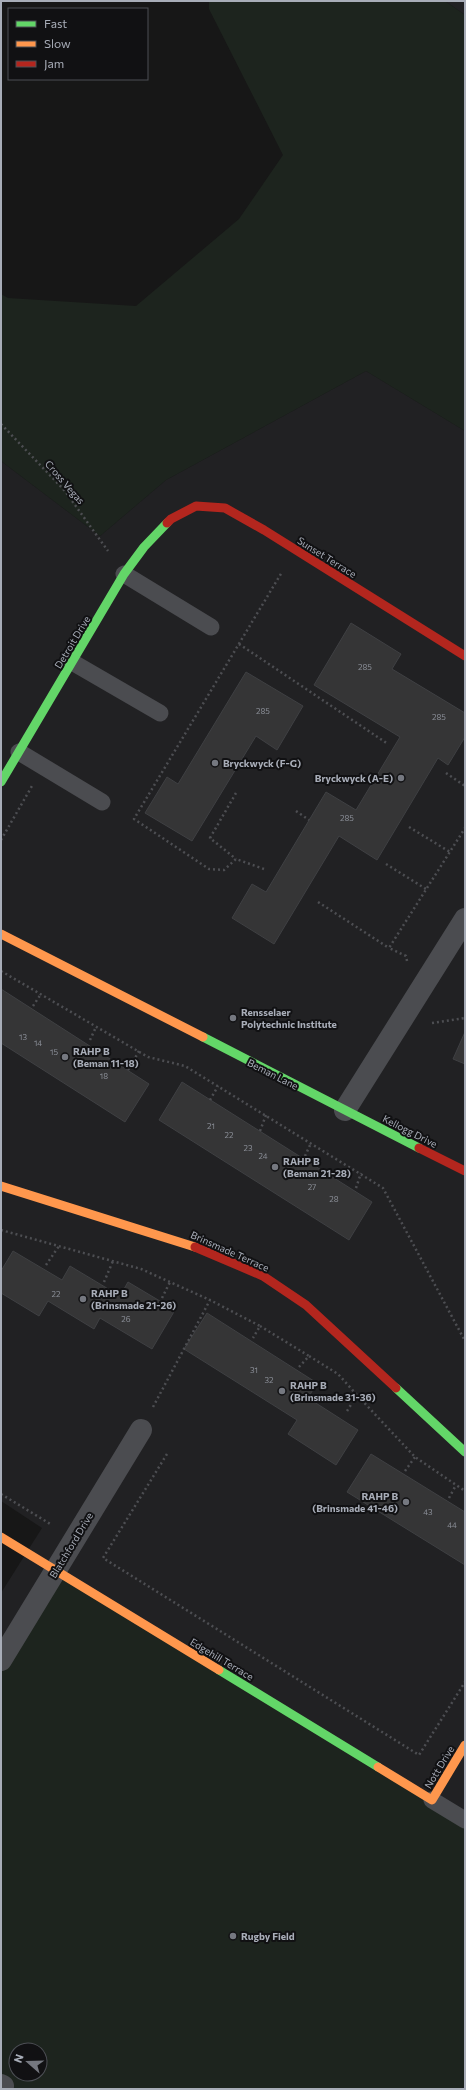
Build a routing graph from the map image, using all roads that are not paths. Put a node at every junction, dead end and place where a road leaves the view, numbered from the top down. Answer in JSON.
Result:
{"nodes":[{"id":1,"x":171,"y":519,"type":"joint"},
{"id":2,"x":124,"y":574,"type":"junction"},
{"id":3,"x":211,"y":627,"type":"dead end"},
{"id":4,"x":465,"y":656,"type":"edge"},
{"id":5,"x":72,"y":662,"type":"junction"},
{"id":6,"x":160,"y":713,"type":"dead end"},
{"id":7,"x":19,"y":752,"type":"junction"},
{"id":8,"x":1,"y":782,"type":"edge"},
{"id":9,"x":102,"y":802,"type":"dead end"},
{"id":10,"x":465,"y":919,"type":"edge"},
{"id":11,"x":1,"y":934,"type":"edge"},
{"id":12,"x":345,"y":1110,"type":"junction"},
{"id":13,"x":465,"y":1171,"type":"edge"},
{"id":14,"x":1,"y":1186,"type":"edge"},
{"id":15,"x":141,"y":1430,"type":"road end"},
{"id":16,"x":465,"y":1452,"type":"edge"},
{"id":17,"x":1,"y":1537,"type":"edge"},
{"id":18,"x":56,"y":1570,"type":"junction"},
{"id":19,"x":1,"y":1660,"type":"edge"},
{"id":20,"x":465,"y":1745,"type":"edge"},
{"id":21,"x":432,"y":1800,"type":"junction"},
{"id":22,"x":465,"y":1820,"type":"edge"}],
"edges":[{"from":1,"to":2,"type":"street","name":"Detroit Drive"},
{"from":1,"to":4,"type":"street","name":"Sunset Terrace"},
{"from":2,"to":3,"type":"lane"},
{"from":2,"to":5,"type":"street","name":"Detroit Drive"},
{"from":5,"to":6,"type":"lane"},
{"from":5,"to":7,"type":"street","name":"Detroit Drive"},
{"from":7,"to":8,"type":"street","name":"Detroit Drive"},
{"from":7,"to":9,"type":"lane"},
{"from":10,"to":12,"type":"street"},
{"from":11,"to":12,"type":"street","name":"Beman Lane"},
{"from":12,"to":13,"type":"street","name":"Kellogg Drive"},
{"from":14,"to":16,"type":"street","name":"Brinsmade Terrace"},
{"from":15,"to":18,"type":"street","name":"Blatchford Drive"},
{"from":17,"to":18,"type":"street","name":"Edgehill Terrace"},
{"from":18,"to":19,"type":"street","name":"Blatchford Drive"},
{"from":18,"to":21,"type":"street","name":"Edgehill Terrace"},
{"from":20,"to":21,"type":"street","name":"Nott Drive"},
{"from":21,"to":22,"type":"lane"}]}
